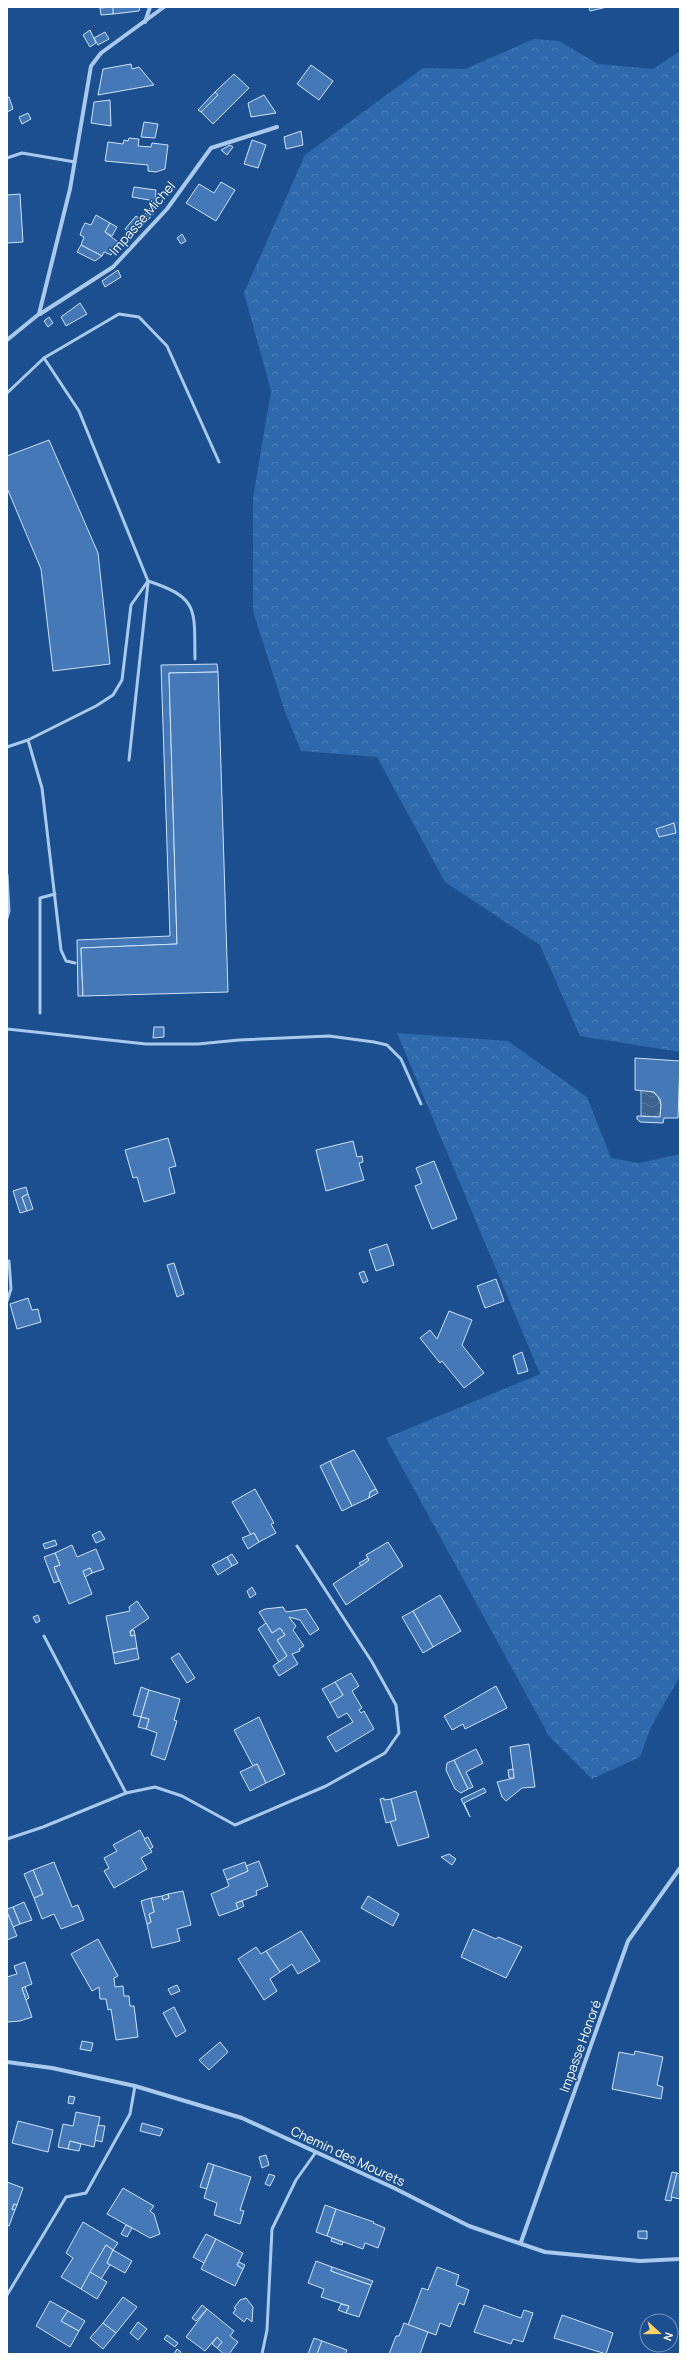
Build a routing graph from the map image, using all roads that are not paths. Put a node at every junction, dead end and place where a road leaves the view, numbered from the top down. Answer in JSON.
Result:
{"nodes":[{"id":1,"x":150,"y":7,"type":"edge"},
{"id":2,"x":164,"y":7,"type":"edge"},
{"id":3,"x":144,"y":23,"type":"junction"},
{"id":4,"x":277,"y":126,"type":"dead end"},
{"id":5,"x":7,"y":158,"type":"edge"},
{"id":6,"x":75,"y":162,"type":"junction"},
{"id":7,"x":40,"y":314,"type":"junction"},
{"id":8,"x":7,"y":340,"type":"edge"},
{"id":9,"x":44,"y":358,"type":"junction"},
{"id":10,"x":7,"y":393,"type":"edge"},
{"id":11,"x":219,"y":462,"type":"dead end"},
{"id":12,"x":148,"y":581,"type":"junction"},
{"id":13,"x":195,"y":659,"type":"dead end"},
{"id":14,"x":28,"y":740,"type":"junction"},
{"id":15,"x":7,"y":747,"type":"edge"},
{"id":16,"x":129,"y":760,"type":"dead end"},
{"id":17,"x":7,"y":875,"type":"edge"},
{"id":18,"x":55,"y":894,"type":"junction"},
{"id":19,"x":7,"y":918,"type":"edge"},
{"id":20,"x":74,"y":963,"type":"dead end"},
{"id":21,"x":40,"y":1013,"type":"dead end"},
{"id":22,"x":7,"y":1029,"type":"edge"},
{"id":23,"x":421,"y":1104,"type":"dead end"},
{"id":24,"x":9,"y":1261,"type":"dead end"},
{"id":25,"x":7,"y":1301,"type":"edge"},
{"id":26,"x":297,"y":1546,"type":"dead end"},
{"id":27,"x":44,"y":1636,"type":"dead end"},
{"id":28,"x":126,"y":1794,"type":"junction"},
{"id":29,"x":7,"y":1839,"type":"edge"},
{"id":30,"x":680,"y":1868,"type":"edge"},
{"id":31,"x":7,"y":2062,"type":"edge"},
{"id":32,"x":135,"y":2086,"type":"junction"},
{"id":33,"x":316,"y":2152,"type":"junction"},
{"id":34,"x":521,"y":2242,"type":"junction"},
{"id":35,"x":680,"y":2259,"type":"edge"},
{"id":36,"x":8,"y":2293,"type":"edge"},
{"id":37,"x":262,"y":2354,"type":"edge"}],
"edges":[{"from":1,"to":3,"type":"street"},
{"from":2,"to":3,"type":"street"},
{"from":3,"to":6,"type":"street"},
{"from":4,"to":7,"type":"street","name":"Impasse Michel"},
{"from":5,"to":6,"type":"lane"},
{"from":6,"to":7,"type":"street"},
{"from":7,"to":8,"type":"street","name":"Impasse Michel"},
{"from":9,"to":10,"type":"lane"},
{"from":9,"to":11,"type":"lane"},
{"from":9,"to":12,"type":"lane"},
{"from":12,"to":13,"type":"lane"},
{"from":12,"to":14,"type":"lane"},
{"from":12,"to":16,"type":"lane"},
{"from":14,"to":15,"type":"lane"},
{"from":14,"to":18,"type":"lane"},
{"from":17,"to":19,"type":"lane"},
{"from":18,"to":20,"type":"lane"},
{"from":18,"to":21,"type":"lane"},
{"from":22,"to":23,"type":"lane"},
{"from":24,"to":25,"type":"lane"},
{"from":26,"to":28,"type":"lane"},
{"from":27,"to":28,"type":"lane"},
{"from":28,"to":29,"type":"lane"},
{"from":30,"to":34,"type":"street","name":"Impasse Honoré"},
{"from":31,"to":32,"type":"street","name":"Chemin des Mourets"},
{"from":32,"to":33,"type":"street","name":"Chemin des Mourets"},
{"from":32,"to":36,"type":"lane"},
{"from":33,"to":34,"type":"street","name":"Chemin des Mourets"},
{"from":33,"to":37,"type":"lane"},
{"from":34,"to":35,"type":"street","name":"Chemin des Mourets"}]}
